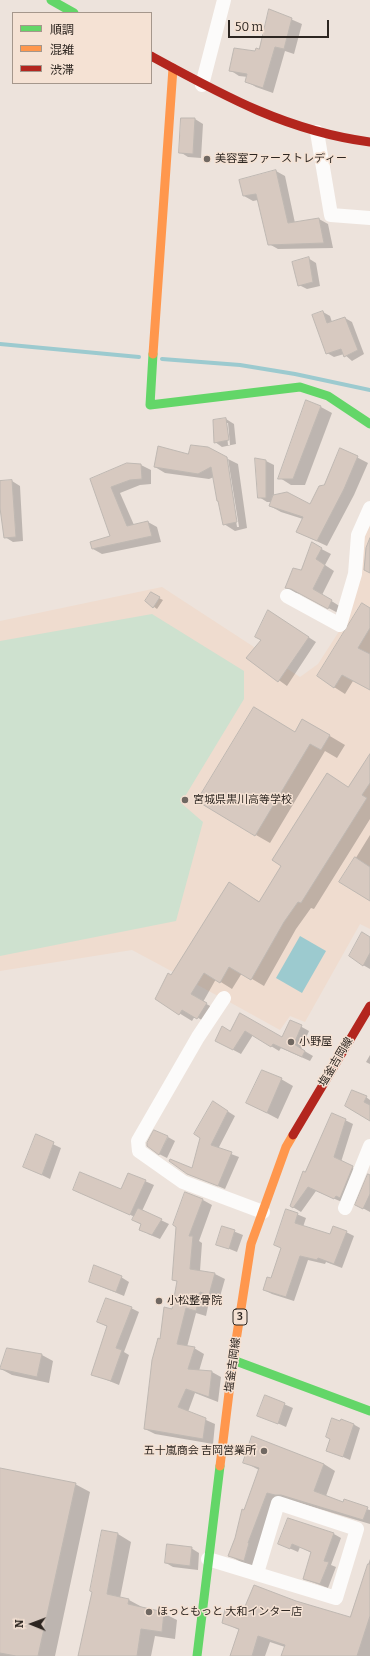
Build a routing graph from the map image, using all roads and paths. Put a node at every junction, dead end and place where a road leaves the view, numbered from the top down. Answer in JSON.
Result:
{"nodes":[{"id":1,"x":51,"y":0,"type":"edge"},
{"id":2,"x":224,"y":0,"type":"edge"},
{"id":3,"x":72,"y":12,"type":"edge"},
{"id":4,"x":152,"y":57,"type":"edge"},
{"id":5,"x":173,"y":68,"type":"junction"},
{"id":6,"x":202,"y":85,"type":"junction"},
{"id":7,"x":317,"y":132,"type":"junction"},
{"id":8,"x":370,"y":142,"type":"edge"},
{"id":9,"x":370,"y":218,"type":"edge"},
{"id":10,"x":370,"y":424,"type":"edge"},
{"id":11,"x":370,"y":508,"type":"edge"},
{"id":12,"x":287,"y":596,"type":"dead end"},
{"id":13,"x":224,"y":998,"type":"dead end"},
{"id":14,"x":370,"y":1006,"type":"edge"},
{"id":15,"x":370,"y":1146,"type":"edge"},
{"id":16,"x":367,"y":1163,"type":"edge"},
{"id":17,"x":345,"y":1208,"type":"dead end"},
{"id":18,"x":263,"y":1212,"type":"junction"},
{"id":19,"x":233,"y":1360,"type":"junction"},
{"id":20,"x":370,"y":1411,"type":"edge"},
{"id":21,"x":208,"y":1559,"type":"junction"},
{"id":22,"x":257,"y":1573,"type":"junction"},
{"id":23,"x":197,"y":1656,"type":"edge"}],
"edges":[{"from":1,"to":3,"type":"street"},
{"from":2,"to":6,"type":"street"},
{"from":4,"to":5,"type":"street"},
{"from":5,"to":6,"type":"street"},
{"from":5,"to":10,"type":"street"},
{"from":6,"to":7,"type":"street"},
{"from":7,"to":8,"type":"street"},
{"from":7,"to":9,"type":"street"},
{"from":11,"to":12,"type":"street"},
{"from":13,"to":18,"type":"street"},
{"from":14,"to":18,"type":"street","name":"塩釜吉岡線","number":"3"},
{"from":15,"to":16,"type":"street"},
{"from":16,"to":17,"type":"street"},
{"from":18,"to":19,"type":"street","name":"塩釜吉岡線","number":"3"},
{"from":19,"to":20,"type":"street"},
{"from":19,"to":21,"type":"street","name":"塩釜吉岡線","number":"3"},
{"from":21,"to":22,"type":"street"},
{"from":21,"to":23,"type":"street","name":"塩釜吉岡線","number":"3"},
{"from":22,"to":22,"type":"street"}]}
